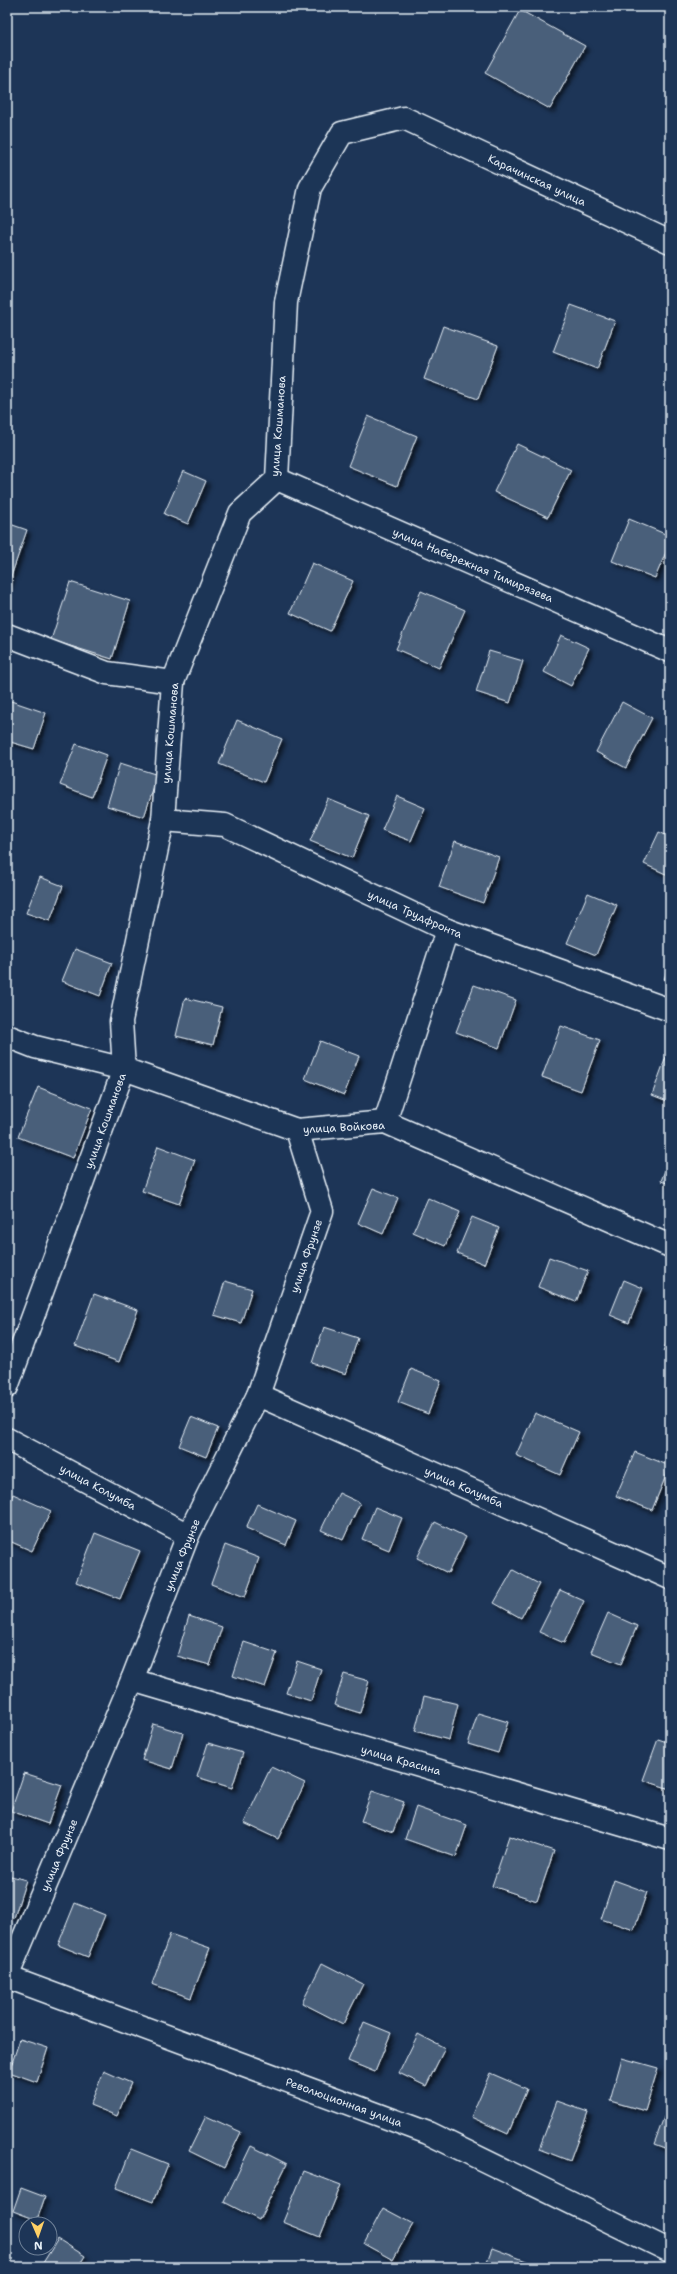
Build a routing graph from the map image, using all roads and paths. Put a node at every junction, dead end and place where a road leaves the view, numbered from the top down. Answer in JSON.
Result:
{"nodes":[{"id":1,"x":404,"y":118,"type":"joint"},
{"id":2,"x":670,"y":242,"type":"edge"},
{"id":3,"x":277,"y":480,"type":"junction"},
{"id":4,"x":7,"y":634,"type":"edge"},
{"id":5,"x":670,"y":650,"type":"edge"},
{"id":6,"x":173,"y":682,"type":"junction"},
{"id":7,"x":163,"y":820,"type":"junction"},
{"id":8,"x":447,"y":930,"type":"junction"},
{"id":9,"x":670,"y":1010,"type":"edge"},
{"id":10,"x":7,"y":1036,"type":"edge"},
{"id":11,"x":124,"y":1069,"type":"junction"},
{"id":12,"x":386,"y":1122,"type":"junction"},
{"id":13,"x":297,"y":1130,"type":"junction"},
{"id":14,"x":670,"y":1246,"type":"edge"},
{"id":15,"x":7,"y":1387,"type":"edge"},
{"id":16,"x":258,"y":1395,"type":"junction"},
{"id":17,"x":7,"y":1439,"type":"edge"},
{"id":18,"x":188,"y":1535,"type":"junction"},
{"id":19,"x":670,"y":1578,"type":"edge"},
{"id":20,"x":132,"y":1680,"type":"junction"},
{"id":21,"x":670,"y":1839,"type":"edge"},
{"id":22,"x":7,"y":1977,"type":"edge"},
{"id":23,"x":670,"y":2251,"type":"edge"}],
"edges":[{"from":1,"to":2,"type":"street","name":"Карачинская улица"},
{"from":1,"to":3,"type":"street","name":"улица Кошманова"},
{"from":3,"to":5,"type":"street","name":"улица Набережная Тимирязева"},
{"from":3,"to":6,"type":"street","name":"улица Кошманова"},
{"from":4,"to":6,"type":"street"},
{"from":6,"to":7,"type":"street","name":"улица Кошманова"},
{"from":7,"to":8,"type":"street","name":"улица Трудфронта"},
{"from":7,"to":11,"type":"street","name":"улица Кошманова"},
{"from":8,"to":9,"type":"street","name":"улица Трудфронта"},
{"from":8,"to":12,"type":"street"},
{"from":10,"to":11,"type":"street","name":"улица Войкова"},
{"from":11,"to":13,"type":"street","name":"улица Войкова"},
{"from":11,"to":15,"type":"street","name":"улица Кошманова"},
{"from":12,"to":13,"type":"street","name":"улица Войкова"},
{"from":12,"to":14,"type":"street","name":"улица Войкова"},
{"from":13,"to":16,"type":"street","name":"улица Фрунзе"},
{"from":16,"to":18,"type":"street","name":"улица Фрунзе"},
{"from":16,"to":19,"type":"street","name":"улица Колумба"},
{"from":17,"to":18,"type":"street","name":"улица Колумба"},
{"from":18,"to":20,"type":"street","name":"улица Фрунзе"},
{"from":20,"to":21,"type":"street","name":"улица Красина"},
{"from":20,"to":22,"type":"street","name":"улица Фрунзе"},
{"from":22,"to":23,"type":"street","name":"Революционная улица"}]}
